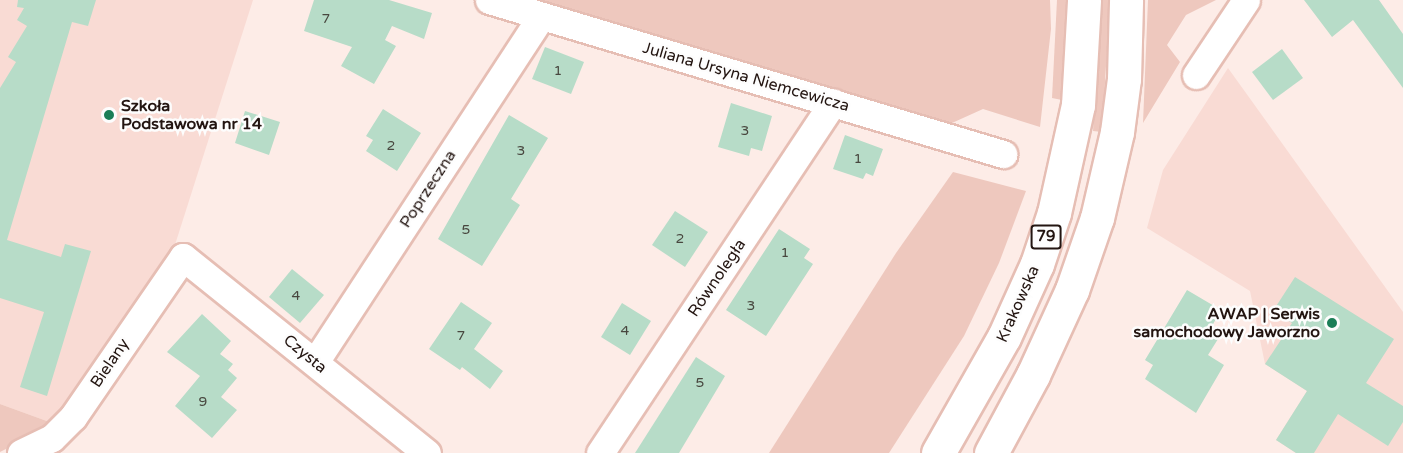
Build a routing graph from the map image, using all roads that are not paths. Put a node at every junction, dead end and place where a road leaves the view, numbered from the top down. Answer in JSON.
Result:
{"nodes":[{"id":1,"x":489,"y":0,"type":"edge"},
{"id":2,"x":1084,"y":0,"type":"edge"},
{"id":3,"x":1126,"y":0,"type":"edge"},
{"id":4,"x":1245,"y":0,"type":"edge"},
{"id":5,"x":541,"y":16,"type":"junction"},
{"id":6,"x":1196,"y":75,"type":"dead end"},
{"id":7,"x":833,"y":102,"type":"junction"},
{"id":8,"x":1003,"y":154,"type":"dead end"},
{"id":9,"x":183,"y":257,"type":"joint"},
{"id":10,"x":315,"y":362,"type":"junction"},
{"id":11,"x":21,"y":453,"type":"edge"},
{"id":12,"x":427,"y":453,"type":"edge"},
{"id":13,"x":600,"y":453,"type":"edge"},
{"id":14,"x":938,"y":453,"type":"edge"},
{"id":15,"x":991,"y":453,"type":"edge"}],
"edges":[{"from":1,"to":5,"type":"street","name":"Juliana Ursyna Niemcewicza"},
{"from":2,"to":14,"type":"main road","name":"Krakowska","number":"79"},
{"from":3,"to":15,"type":"main road","number":"79"},
{"from":4,"to":6,"type":"street"},
{"from":5,"to":7,"type":"street","name":"Juliana Ursyna Niemcewicza"},
{"from":5,"to":10,"type":"street","name":"Poprzeczna"},
{"from":7,"to":8,"type":"street","name":"Juliana Ursyna Niemcewicza"},
{"from":7,"to":13,"type":"street","name":"Równoległa"},
{"from":9,"to":10,"type":"street","name":"Czysta"},
{"from":9,"to":11,"type":"street","name":"Bielany"},
{"from":10,"to":12,"type":"street","name":"Czysta"}]}
